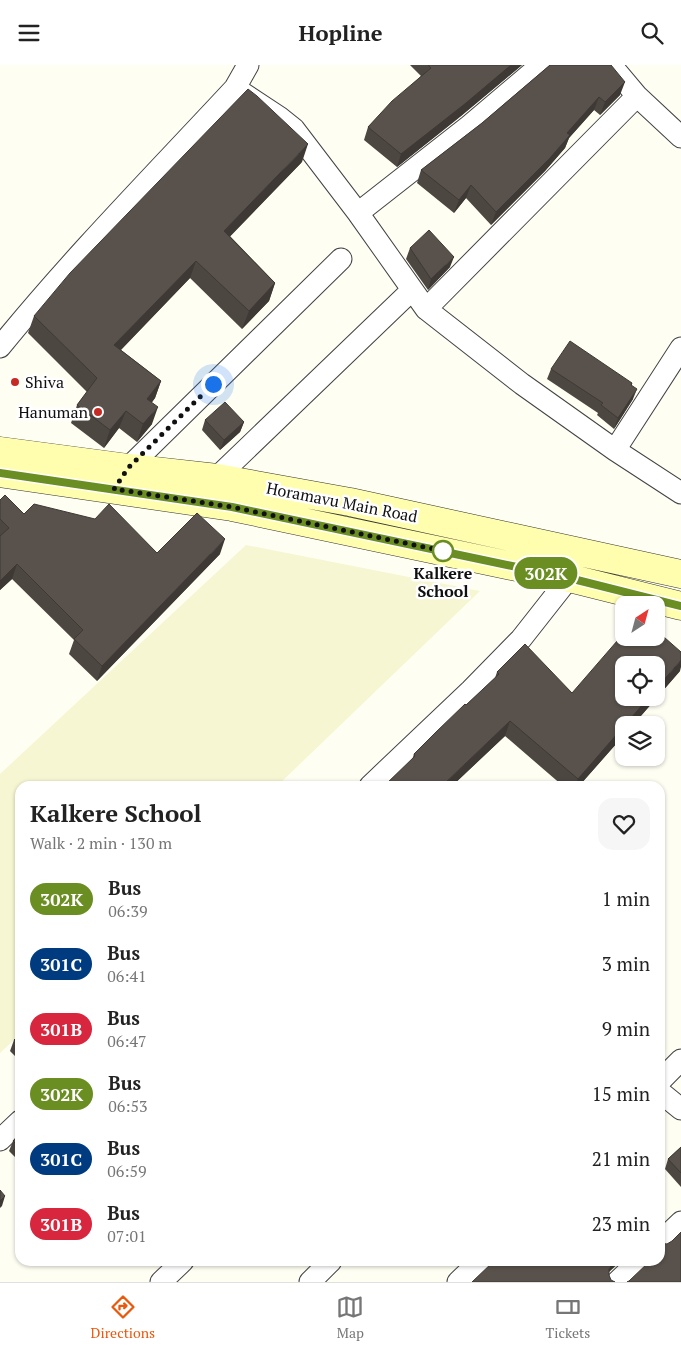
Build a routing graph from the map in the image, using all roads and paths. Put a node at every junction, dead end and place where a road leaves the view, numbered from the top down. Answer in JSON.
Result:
{"nodes":[{"id":1,"x":248,"y":65,"type":"edge"},
{"id":2,"x":541,"y":65,"type":"edge"},
{"id":3,"x":611,"y":65,"type":"edge"},
{"id":4,"x":235,"y":88,"type":"junction"},
{"id":5,"x":637,"y":96,"type":"junction"},
{"id":6,"x":681,"y":137,"type":"edge"},
{"id":7,"x":358,"y":213,"type":"junction"},
{"id":8,"x":341,"y":259,"type":"dead end"},
{"id":9,"x":412,"y":289,"type":"junction"},
{"id":10,"x":426,"y":309,"type":"junction"},
{"id":11,"x":0,"y":347,"type":"edge"},
{"id":12,"x":681,"y":348,"type":"edge"},
{"id":13,"x":615,"y":450,"type":"junction"},
{"id":14,"x":0,"y":451,"type":"edge"},
{"id":15,"x":0,"y":473,"type":"edge"},
{"id":16,"x":217,"y":477,"type":"junction"},
{"id":17,"x":121,"y":478,"type":"junction"},
{"id":18,"x":681,"y":493,"type":"edge"},
{"id":19,"x":192,"y":501,"type":"junction"},
{"id":20,"x":681,"y":574,"type":"edge"},
{"id":21,"x":569,"y":578,"type":"junction"},
{"id":22,"x":681,"y":606,"type":"edge"},
{"id":23,"x":375,"y":781,"type":"edge"},
{"id":24,"x":681,"y":1060,"type":"edge"},
{"id":25,"x":665,"y":1076,"type":"edge"},
{"id":26,"x":665,"y":1096,"type":"edge"},
{"id":27,"x":681,"y":1109,"type":"edge"},
{"id":28,"x":15,"y":1126,"type":"edge"},
{"id":29,"x":0,"y":1140,"type":"edge"},
{"id":30,"x":681,"y":1222,"type":"edge"},
{"id":31,"x":665,"y":1237,"type":"edge"},
{"id":32,"x":178,"y":1266,"type":"edge"},
{"id":33,"x":326,"y":1266,"type":"edge"},
{"id":34,"x":475,"y":1266,"type":"edge"},
{"id":35,"x":634,"y":1266,"type":"edge"},
{"id":36,"x":161,"y":1282,"type":"edge"},
{"id":37,"x":310,"y":1282,"type":"edge"},
{"id":38,"x":458,"y":1282,"type":"edge"},
{"id":39,"x":617,"y":1282,"type":"edge"}],
"edges":[{"from":1,"to":4,"type":"street"},
{"from":2,"to":7,"type":"street"},
{"from":3,"to":5,"type":"street"},
{"from":4,"to":7,"type":"street"},
{"from":4,"to":11,"type":"street"},
{"from":5,"to":6,"type":"street"},
{"from":5,"to":10,"type":"street"},
{"from":7,"to":9,"type":"street"},
{"from":8,"to":17,"type":"street"},
{"from":9,"to":10,"type":"street"},
{"from":9,"to":16,"type":"street"},
{"from":10,"to":13,"type":"street"},
{"from":12,"to":13,"type":"street"},
{"from":13,"to":18,"type":"street"},
{"from":14,"to":17,"type":"main road","name":"Horamavu Main Road"},
{"from":15,"to":17,"type":"main road","name":"Horamavu Main Road"},
{"from":16,"to":17,"type":"main road","name":"Horamavu Main Road"},
{"from":16,"to":19,"type":"street"},
{"from":16,"to":20,"type":"main road","name":"Horamavu Main Road"},
{"from":17,"to":19,"type":"main road","name":"Horamavu Main Road"},
{"from":19,"to":21,"type":"main road","name":"Horamavu Main Road"},
{"from":21,"to":22,"type":"main road","name":"Horamavu Main Road"},
{"from":21,"to":23,"type":"street"},
{"from":24,"to":25,"type":"street"},
{"from":26,"to":27,"type":"street"},
{"from":28,"to":29,"type":"street"},
{"from":30,"to":31,"type":"street"},
{"from":32,"to":36,"type":"street"},
{"from":33,"to":37,"type":"street"},
{"from":34,"to":38,"type":"street"},
{"from":35,"to":39,"type":"street"}]}
